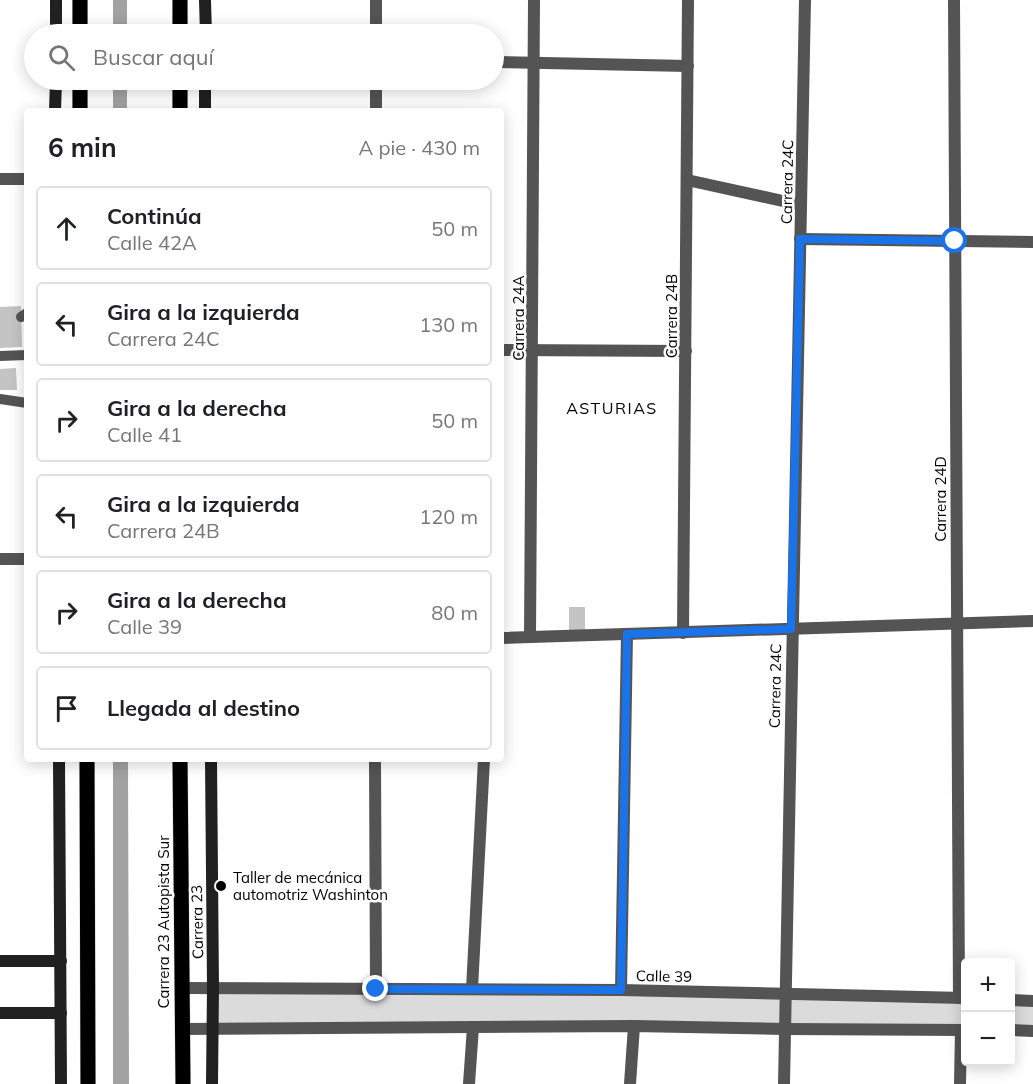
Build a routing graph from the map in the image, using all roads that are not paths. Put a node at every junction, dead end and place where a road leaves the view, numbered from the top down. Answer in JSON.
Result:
{"nodes":[{"id":1,"x":56,"y":0,"type":"edge"},
{"id":2,"x":80,"y":0,"type":"edge"},
{"id":3,"x":180,"y":0,"type":"edge"},
{"id":4,"x":189,"y":0,"type":"edge"},
{"id":5,"x":205,"y":0,"type":"edge"},
{"id":6,"x":376,"y":0,"type":"edge"},
{"id":7,"x":534,"y":0,"type":"edge"},
{"id":8,"x":688,"y":0,"type":"edge"},
{"id":9,"x":805,"y":0,"type":"edge"},
{"id":10,"x":954,"y":0,"type":"edge"},
{"id":11,"x":56,"y":24,"type":"edge"},
{"id":12,"x":80,"y":24,"type":"edge"},
{"id":13,"x":180,"y":24,"type":"edge"},
{"id":14,"x":182,"y":24,"type":"edge"},
{"id":15,"x":206,"y":24,"type":"edge"},
{"id":16,"x":376,"y":24,"type":"edge"},
{"id":17,"x":504,"y":62,"type":"edge"},
{"id":18,"x":534,"y":63,"type":"junction"},
{"id":19,"x":688,"y":66,"type":"junction"},
{"id":20,"x":56,"y":90,"type":"edge"},
{"id":21,"x":80,"y":90,"type":"edge"},
{"id":22,"x":180,"y":90,"type":"edge"},
{"id":23,"x":206,"y":90,"type":"edge"},
{"id":24,"x":376,"y":90,"type":"edge"},
{"id":25,"x":55,"y":108,"type":"edge"},
{"id":26,"x":80,"y":108,"type":"edge"},
{"id":27,"x":180,"y":108,"type":"edge"},
{"id":28,"x":205,"y":108,"type":"edge"},
{"id":29,"x":376,"y":108,"type":"edge"},
{"id":30,"x":0,"y":179,"type":"edge"},
{"id":31,"x":24,"y":179,"type":"edge"},
{"id":32,"x":687,"y":180,"type":"junction"},
{"id":33,"x":801,"y":205,"type":"junction"},
{"id":34,"x":800,"y":239,"type":"junction"},
{"id":35,"x":955,"y":241,"type":"junction"},
{"id":36,"x":1033,"y":242,"type":"edge"},
{"id":37,"x":504,"y":350,"type":"edge"},
{"id":38,"x":532,"y":350,"type":"junction"},
{"id":39,"x":686,"y":351,"type":"junction"},
{"id":40,"x":24,"y":355,"type":"edge"},
{"id":41,"x":0,"y":356,"type":"edge"},
{"id":42,"x":0,"y":399,"type":"edge"},
{"id":43,"x":24,"y":403,"type":"edge"},
{"id":44,"x":0,"y":559,"type":"edge"},
{"id":45,"x":24,"y":559,"type":"edge"},
{"id":46,"x":1033,"y":621,"type":"edge"},
{"id":47,"x":956,"y":624,"type":"junction"},
{"id":48,"x":791,"y":629,"type":"junction"},
{"id":49,"x":683,"y":633,"type":"junction"},
{"id":50,"x":627,"y":634,"type":"junction"},
{"id":51,"x":530,"y":637,"type":"junction"},
{"id":52,"x":504,"y":638,"type":"edge"},
{"id":53,"x":59,"y":762,"type":"edge"},
{"id":54,"x":87,"y":762,"type":"edge"},
{"id":55,"x":180,"y":762,"type":"edge"},
{"id":56,"x":211,"y":762,"type":"edge"},
{"id":57,"x":375,"y":762,"type":"edge"},
{"id":58,"x":484,"y":762,"type":"edge"},
{"id":59,"x":961,"y":958,"type":"edge"},
{"id":60,"x":0,"y":961,"type":"edge"},
{"id":61,"x":61,"y":961,"type":"junction"},
{"id":62,"x":213,"y":987,"type":"junction"},
{"id":63,"x":182,"y":988,"type":"junction"},
{"id":64,"x":376,"y":989,"type":"junction"},
{"id":65,"x":472,"y":989,"type":"junction"},
{"id":66,"x":621,"y":990,"type":"junction"},
{"id":67,"x":785,"y":993,"type":"junction"},
{"id":68,"x":961,"y":998,"type":"edge"},
{"id":69,"x":1015,"y":1000,"type":"edge"},
{"id":70,"x":1033,"y":1001,"type":"edge"},
{"id":71,"x":0,"y":1013,"type":"edge"},
{"id":72,"x":61,"y":1013,"type":"junction"},
{"id":73,"x":634,"y":1026,"type":"junction"},
{"id":74,"x":473,"y":1027,"type":"junction"},
{"id":75,"x":212,"y":1028,"type":"junction"},
{"id":76,"x":182,"y":1029,"type":"junction"},
{"id":77,"x":785,"y":1029,"type":"junction"},
{"id":78,"x":961,"y":1030,"type":"edge"},
{"id":79,"x":1015,"y":1030,"type":"edge"},
{"id":80,"x":1033,"y":1030,"type":"edge"},
{"id":81,"x":961,"y":1066,"type":"edge"},
{"id":82,"x":61,"y":1084,"type":"edge"},
{"id":83,"x":88,"y":1084,"type":"edge"},
{"id":84,"x":183,"y":1084,"type":"edge"},
{"id":85,"x":212,"y":1084,"type":"edge"},
{"id":86,"x":469,"y":1084,"type":"edge"},
{"id":87,"x":630,"y":1084,"type":"edge"},
{"id":88,"x":784,"y":1084,"type":"edge"},
{"id":89,"x":960,"y":1084,"type":"edge"}],
"edges":[{"from":1,"to":11,"type":"street"},
{"from":2,"to":12,"type":"main road"},
{"from":3,"to":13,"type":"main road"},
{"from":4,"to":14,"type":"main road"},
{"from":5,"to":15,"type":"street"},
{"from":6,"to":16,"type":"street"},
{"from":7,"to":18,"type":"street","name":"Carrera 24A"},
{"from":8,"to":19,"type":"street","name":"Carrera 24B"},
{"from":9,"to":33,"type":"street","name":"Carrera 24C"},
{"from":10,"to":35,"type":"street","name":"Carrera 24D"},
{"from":17,"to":18,"type":"street"},
{"from":18,"to":19,"type":"street"},
{"from":18,"to":38,"type":"street","name":"Carrera 24A"},
{"from":19,"to":32,"type":"street","name":"Carrera 24B"},
{"from":20,"to":25,"type":"street"},
{"from":21,"to":26,"type":"main road"},
{"from":22,"to":27,"type":"main road"},
{"from":23,"to":28,"type":"street"},
{"from":24,"to":29,"type":"street"},
{"from":30,"to":31,"type":"street"},
{"from":32,"to":33,"type":"street"},
{"from":32,"to":39,"type":"street","name":"Carrera 24B"},
{"from":33,"to":34,"type":"street","name":"Carrera 24C"},
{"from":34,"to":35,"type":"street"},
{"from":34,"to":48,"type":"street","name":"Carrera 24C"},
{"from":35,"to":36,"type":"street"},
{"from":35,"to":47,"type":"street","name":"Carrera 24D"},
{"from":37,"to":38,"type":"street"},
{"from":38,"to":39,"type":"street"},
{"from":38,"to":51,"type":"street","name":"Carrera 24A"},
{"from":39,"to":49,"type":"street","name":"Carrera 24B"},
{"from":40,"to":41,"type":"lane"},
{"from":42,"to":43,"type":"lane"},
{"from":44,"to":45,"type":"street"},
{"from":46,"to":47,"type":"street"},
{"from":47,"to":48,"type":"street"},
{"from":47,"to":59,"type":"street","name":"Carrera 24D"},
{"from":48,"to":49,"type":"street"},
{"from":48,"to":67,"type":"street","name":"Carrera 24C"},
{"from":49,"to":50,"type":"street"},
{"from":50,"to":51,"type":"street"},
{"from":50,"to":66,"type":"street"},
{"from":51,"to":52,"type":"street"},
{"from":53,"to":61,"type":"street"},
{"from":54,"to":83,"type":"main road"},
{"from":55,"to":63,"type":"main road","name":"Carrera 23 Autopista Sur"},
{"from":56,"to":62,"type":"street","name":"Carrera 23"},
{"from":57,"to":64,"type":"street"},
{"from":58,"to":65,"type":"street"},
{"from":60,"to":61,"type":"street"},
{"from":61,"to":72,"type":"street"},
{"from":62,"to":63,"type":"street","name":"Calle 39"},
{"from":62,"to":64,"type":"street","name":"Calle 39"},
{"from":62,"to":75,"type":"street","name":"Carrera 23"},
{"from":63,"to":76,"type":"main road","name":"Carrera 23 Autopista Sur"},
{"from":64,"to":65,"type":"street","name":"Calle 39"},
{"from":65,"to":66,"type":"street","name":"Calle 39"},
{"from":66,"to":67,"type":"street","name":"Calle 39"},
{"from":67,"to":68,"type":"street","name":"Calle 39"},
{"from":67,"to":77,"type":"street","name":"Carrera 24C"},
{"from":69,"to":70,"type":"street"},
{"from":71,"to":72,"type":"street"},
{"from":72,"to":82,"type":"street"},
{"from":73,"to":74,"type":"street"},
{"from":73,"to":77,"type":"street"},
{"from":73,"to":87,"type":"street"},
{"from":74,"to":75,"type":"street"},
{"from":74,"to":86,"type":"street"},
{"from":75,"to":76,"type":"street"},
{"from":75,"to":85,"type":"street","name":"Carrera 23"},
{"from":76,"to":84,"type":"main road","name":"Carrera 23 Autopista Sur"},
{"from":77,"to":78,"type":"street"},
{"from":77,"to":88,"type":"street","name":"Carrera 24C"},
{"from":79,"to":80,"type":"street"},
{"from":81,"to":89,"type":"street"}]}
